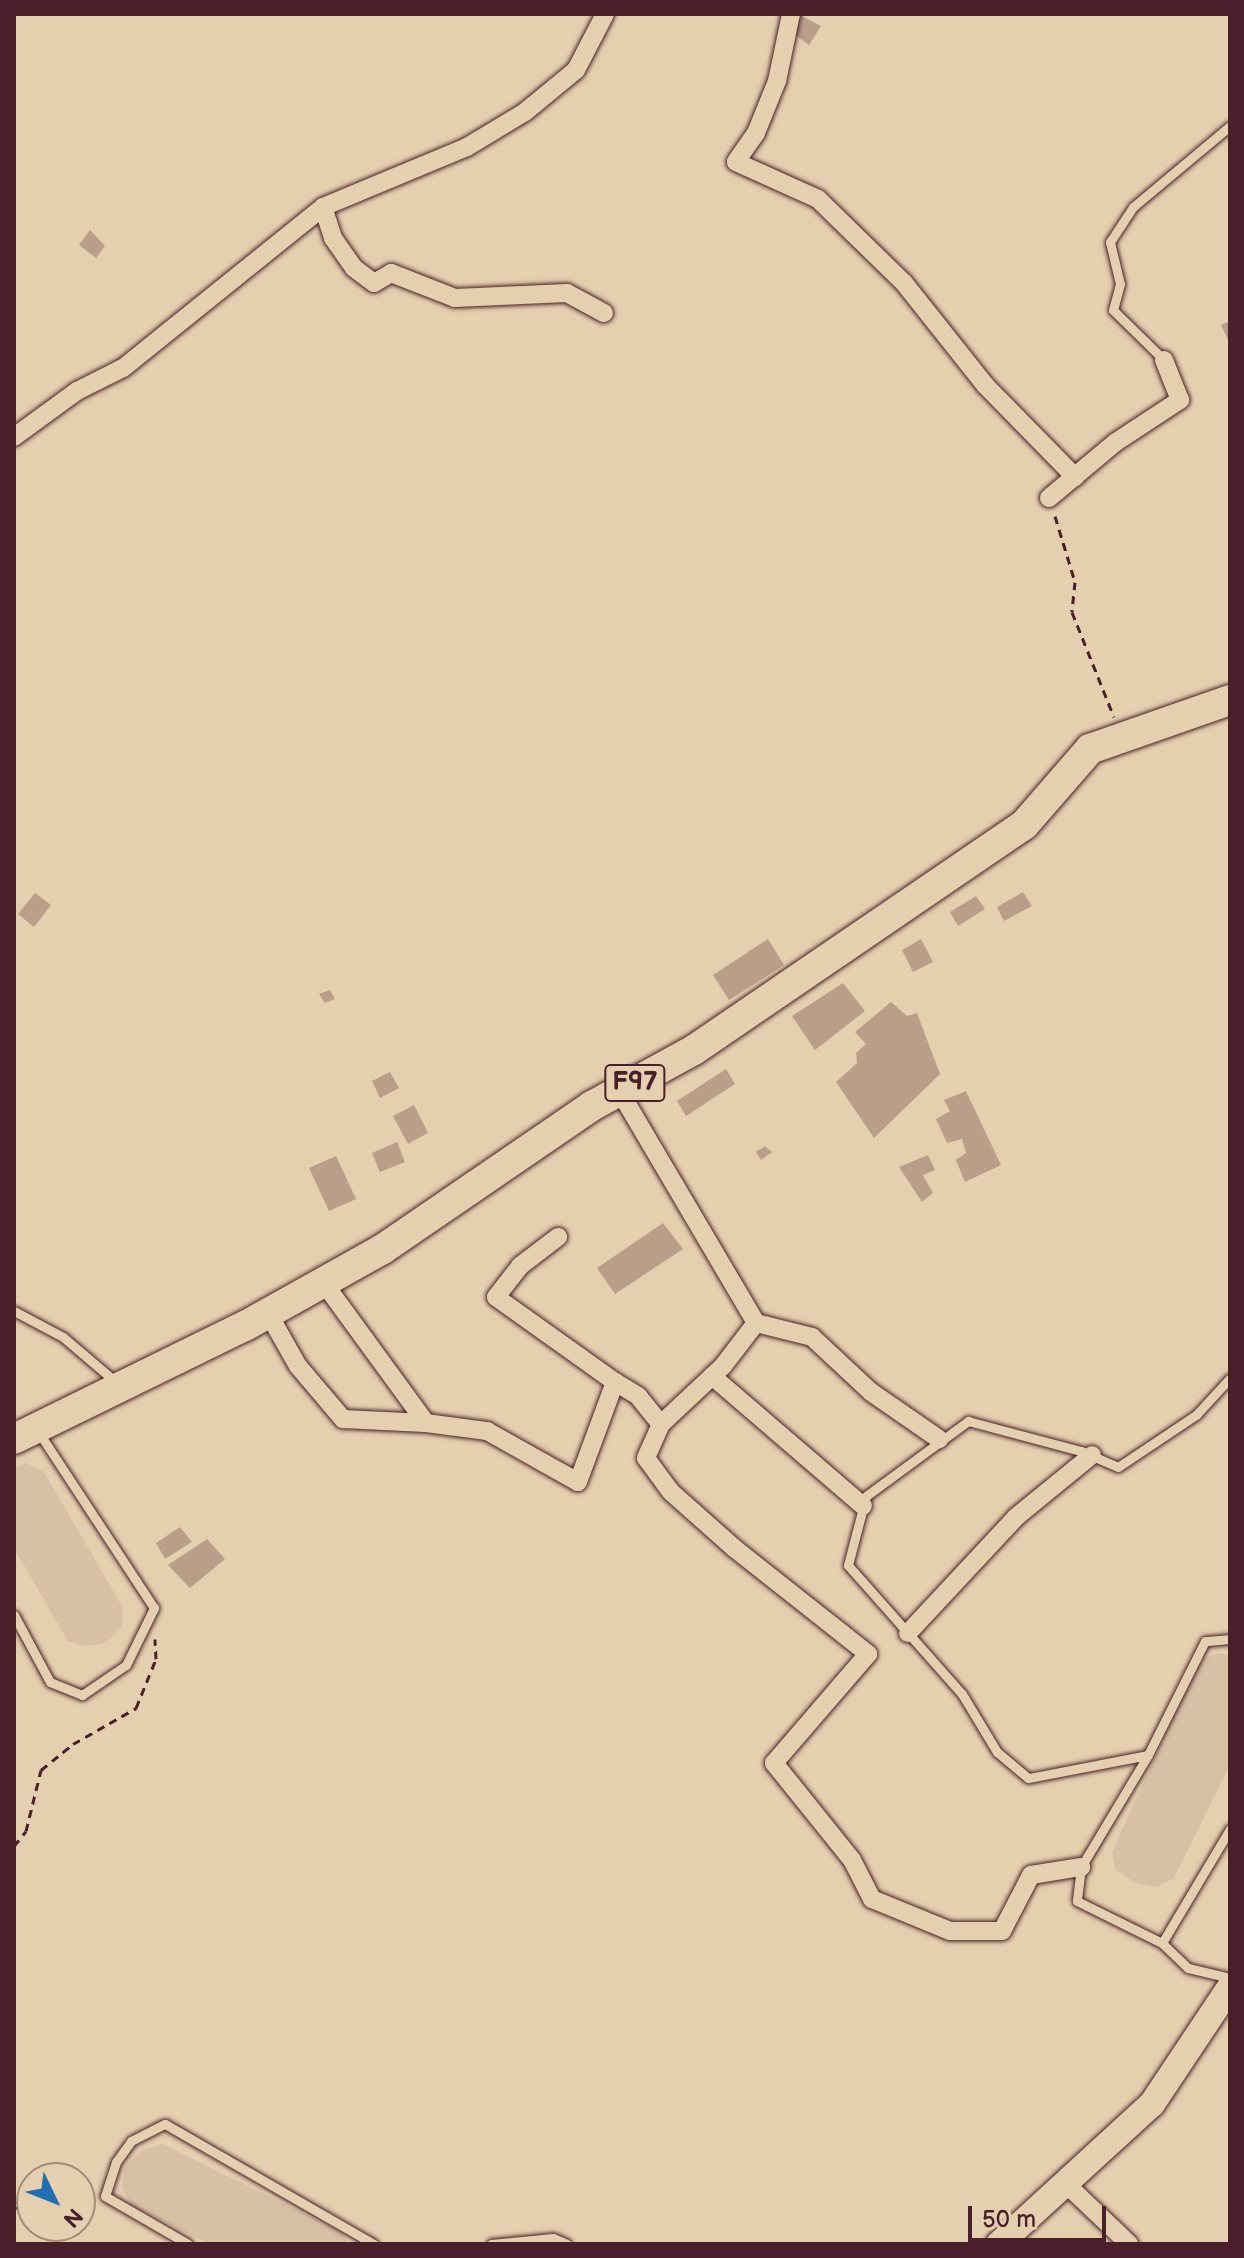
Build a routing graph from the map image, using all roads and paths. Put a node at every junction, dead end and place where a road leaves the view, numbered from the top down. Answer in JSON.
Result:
{"nodes":[{"id":1,"x":605,"y":14,"type":"edge"},
{"id":2,"x":791,"y":14,"type":"edge"},
{"id":3,"x":1230,"y":126,"type":"edge"},
{"id":4,"x":323,"y":207,"type":"junction"},
{"id":5,"x":604,"y":313,"type":"dead end"},
{"id":6,"x":1164,"y":360,"type":"joint"},
{"id":7,"x":14,"y":437,"type":"edge"},
{"id":8,"x":1075,"y":477,"type":"junction"},
{"id":9,"x":1049,"y":498,"type":"joint"},
{"id":10,"x":1230,"y":700,"type":"edge"},
{"id":11,"x":1121,"y":735,"type":"junction"},
{"id":12,"x":620,"y":1092,"type":"junction"},
{"id":13,"x":558,"y":1237,"type":"dead end"},
{"id":14,"x":323,"y":1282,"type":"junction"},
{"id":15,"x":14,"y":1311,"type":"edge"},
{"id":16,"x":268,"y":1313,"type":"junction"},
{"id":17,"x":756,"y":1323,"type":"junction"},
{"id":18,"x":712,"y":1376,"type":"junction"},
{"id":19,"x":1230,"y":1378,"type":"edge"},
{"id":20,"x":615,"y":1382,"type":"junction"},
{"id":21,"x":122,"y":1388,"type":"junction"},
{"id":22,"x":426,"y":1423,"type":"junction"},
{"id":23,"x":661,"y":1424,"type":"junction"},
{"id":24,"x":25,"y":1433,"type":"edge"},
{"id":25,"x":939,"y":1439,"type":"junction"},
{"id":26,"x":1092,"y":1455,"type":"junction"},
{"id":27,"x":863,"y":1506,"type":"junction"},
{"id":28,"x":154,"y":1608,"type":"junction"},
{"id":29,"x":14,"y":1615,"type":"edge"},
{"id":30,"x":908,"y":1633,"type":"junction"},
{"id":31,"x":1230,"y":1639,"type":"edge"},
{"id":32,"x":1148,"y":1755,"type":"junction"},
{"id":33,"x":1230,"y":1829,"type":"edge"},
{"id":34,"x":14,"y":1846,"type":"edge"},
{"id":35,"x":1081,"y":1867,"type":"junction"},
{"id":36,"x":1162,"y":1943,"type":"junction"},
{"id":37,"x":1230,"y":1978,"type":"edge"},
{"id":38,"x":1230,"y":1987,"type":"edge"},
{"id":39,"x":1064,"y":2182,"type":"junction"},
{"id":40,"x":370,"y":2243,"type":"edge"},
{"id":41,"x":188,"y":2244,"type":"edge"},
{"id":42,"x":491,"y":2244,"type":"edge"},
{"id":43,"x":567,"y":2244,"type":"edge"},
{"id":44,"x":999,"y":2244,"type":"edge"},
{"id":45,"x":1129,"y":2244,"type":"edge"}],
"edges":[{"from":1,"to":4,"type":"street"},
{"from":2,"to":8,"type":"street"},
{"from":3,"to":6,"type":"lane"},
{"from":4,"to":5,"type":"street"},
{"from":4,"to":7,"type":"street"},
{"from":6,"to":8,"type":"street"},
{"from":8,"to":9,"type":"street"},
{"from":9,"to":11,"type":"path"},
{"from":10,"to":11,"type":"main road","number":"F97"},
{"from":11,"to":12,"type":"main road","number":"F97"},
{"from":12,"to":14,"type":"main road","number":"F97"},
{"from":12,"to":17,"type":"street"},
{"from":13,"to":20,"type":"street"},
{"from":14,"to":16,"type":"main road","number":"F97"},
{"from":14,"to":22,"type":"street"},
{"from":15,"to":21,"type":"lane"},
{"from":16,"to":21,"type":"main road","number":"F97"},
{"from":16,"to":22,"type":"street"},
{"from":17,"to":18,"type":"street"},
{"from":17,"to":25,"type":"street"},
{"from":18,"to":23,"type":"street"},
{"from":18,"to":27,"type":"street"},
{"from":19,"to":26,"type":"lane"},
{"from":20,"to":22,"type":"street"},
{"from":20,"to":23,"type":"street"},
{"from":21,"to":24,"type":"main road","number":"F97"},
{"from":23,"to":35,"type":"street"},
{"from":24,"to":28,"type":"lane"},
{"from":25,"to":26,"type":"lane"},
{"from":25,"to":27,"type":"lane"},
{"from":26,"to":30,"type":"street"},
{"from":27,"to":30,"type":"lane"},
{"from":28,"to":29,"type":"lane"},
{"from":28,"to":34,"type":"path"},
{"from":30,"to":32,"type":"lane"},
{"from":31,"to":32,"type":"lane"},
{"from":32,"to":35,"type":"lane"},
{"from":33,"to":36,"type":"lane"},
{"from":35,"to":36,"type":"lane"},
{"from":36,"to":37,"type":"lane"},
{"from":38,"to":39,"type":"main road"},
{"from":39,"to":44,"type":"main road"},
{"from":39,"to":45,"type":"street"},
{"from":40,"to":41,"type":"lane"},
{"from":42,"to":43,"type":"lane"}]}
